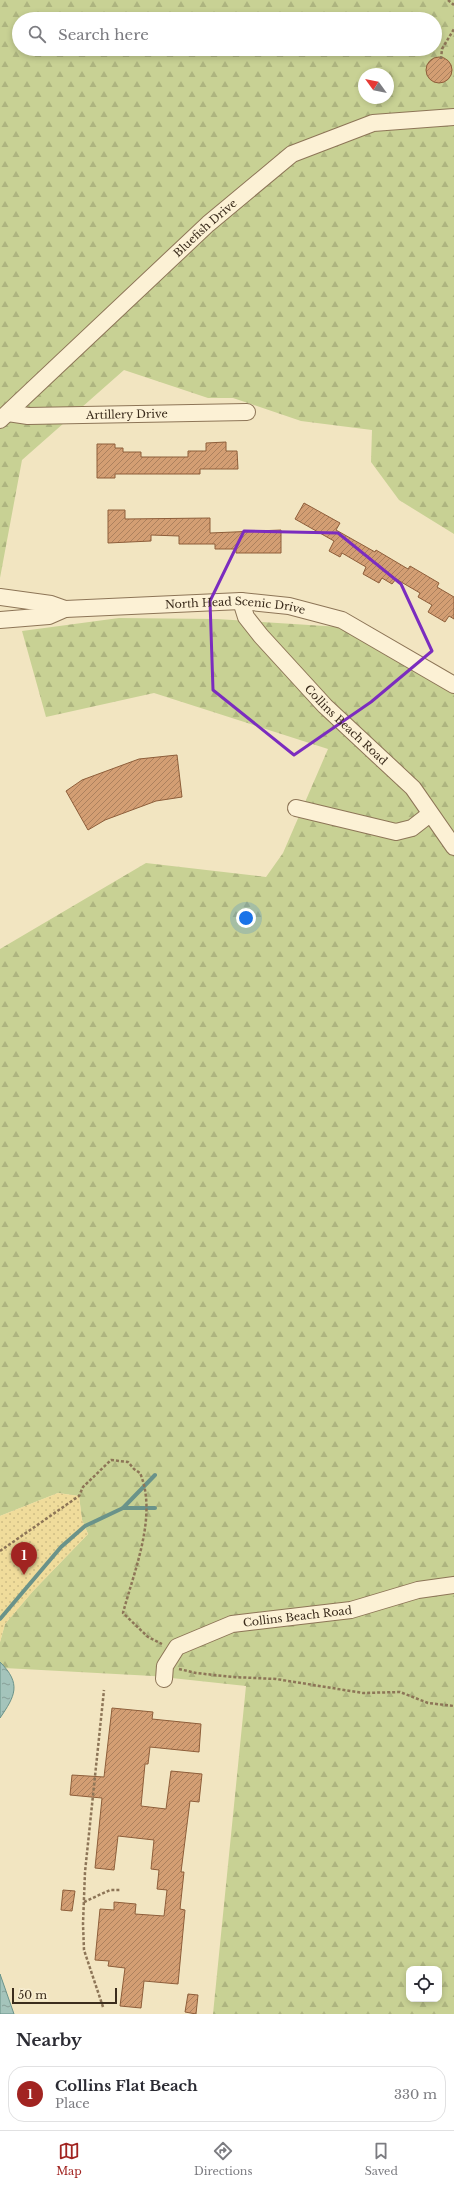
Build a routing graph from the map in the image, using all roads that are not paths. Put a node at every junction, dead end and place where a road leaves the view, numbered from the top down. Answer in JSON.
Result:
{"nodes":[{"id":1,"x":454,"y":117,"type":"edge"},
{"id":2,"x":247,"y":412,"type":"dead end"},
{"id":3,"x":4,"y":417,"type":"edge"},
{"id":4,"x":0,"y":597,"type":"edge"},
{"id":5,"x":241,"y":601,"type":"junction"},
{"id":6,"x":65,"y":609,"type":"junction"},
{"id":7,"x":0,"y":620,"type":"edge"},
{"id":8,"x":454,"y":685,"type":"edge"},
{"id":9,"x":296,"y":808,"type":"dead end"},
{"id":10,"x":430,"y":814,"type":"junction"},
{"id":11,"x":454,"y":847,"type":"edge"},
{"id":12,"x":454,"y":1585,"type":"edge"},
{"id":13,"x":164,"y":1672,"type":"road end"}],
"edges":[{"from":1,"to":3,"type":"street","name":"Bluefish Drive"},
{"from":2,"to":3,"type":"street","name":"Artillery Drive"},
{"from":4,"to":6,"type":"street","name":"North Head Scenic Drive"},
{"from":5,"to":6,"type":"street","name":"North Head Scenic Drive"},
{"from":5,"to":8,"type":"street","name":"North Head Scenic Drive"},
{"from":5,"to":10,"type":"street","name":"Collins Beach Road"},
{"from":6,"to":7,"type":"street"},
{"from":9,"to":10,"type":"street"},
{"from":10,"to":11,"type":"street","name":"Collins Beach Road"},
{"from":12,"to":13,"type":"street","name":"Collins Beach Road"}]}
